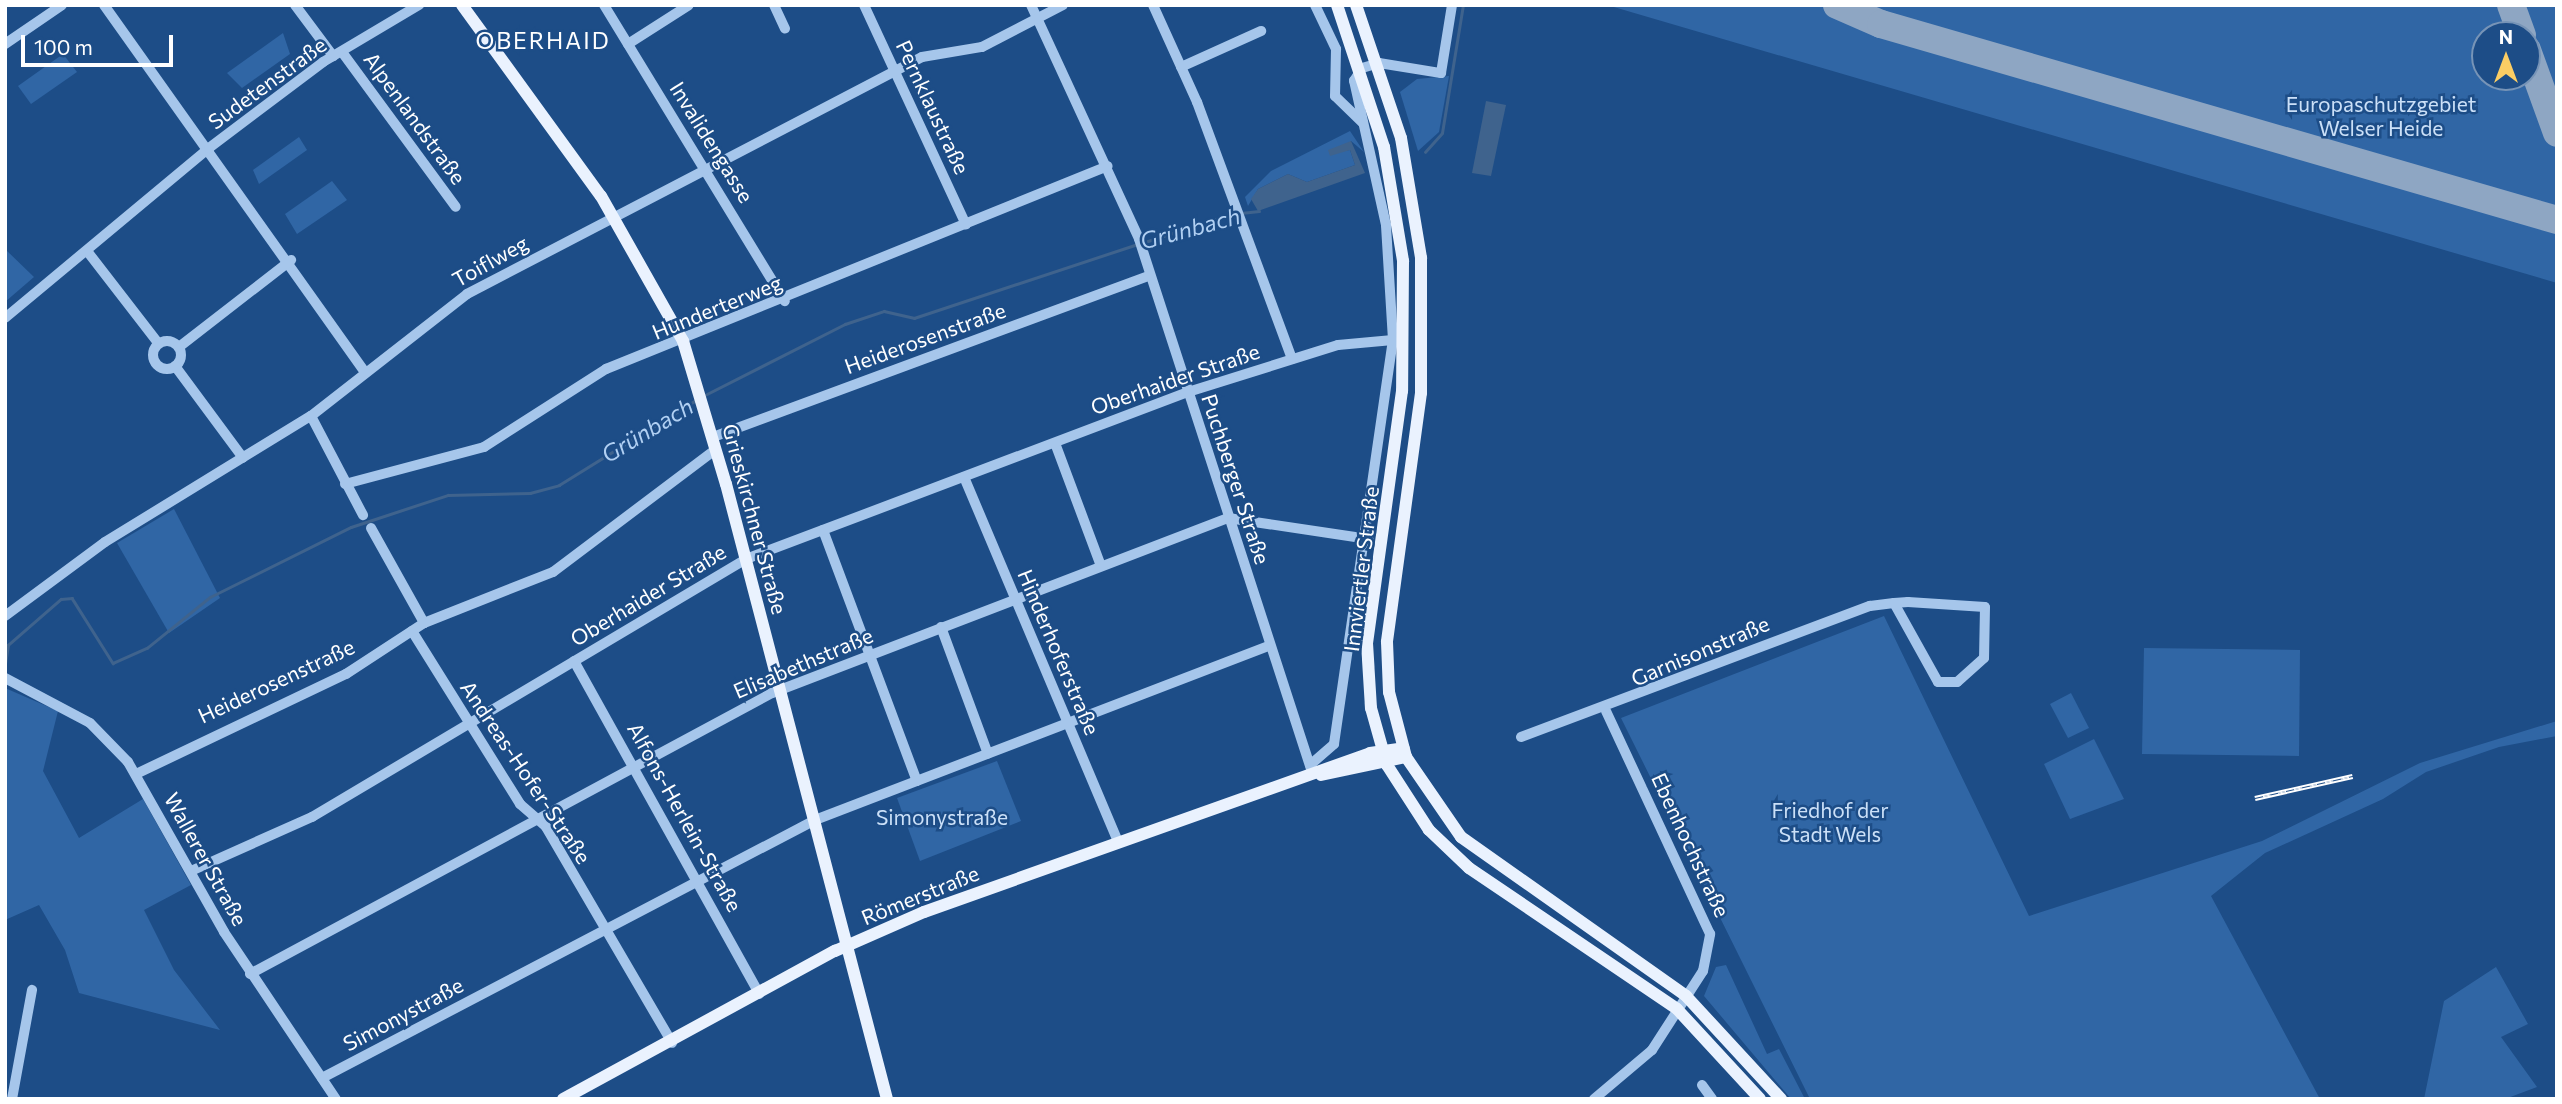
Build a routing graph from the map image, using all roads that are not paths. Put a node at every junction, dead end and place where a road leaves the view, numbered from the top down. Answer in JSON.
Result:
{"nodes":[{"id":1,"x":62,"y":5,"type":"edge"},
{"id":2,"x":104,"y":5,"type":"edge"},
{"id":3,"x":296,"y":5,"type":"edge"},
{"id":4,"x":419,"y":5,"type":"edge"},
{"id":5,"x":462,"y":5,"type":"edge"},
{"id":6,"x":604,"y":5,"type":"edge"},
{"id":7,"x":689,"y":5,"type":"edge"},
{"id":8,"x":774,"y":5,"type":"edge"},
{"id":9,"x":864,"y":5,"type":"edge"},
{"id":10,"x":1031,"y":5,"type":"edge"},
{"id":11,"x":1063,"y":5,"type":"edge"},
{"id":12,"x":1153,"y":5,"type":"edge"},
{"id":13,"x":1315,"y":5,"type":"edge"},
{"id":14,"x":1337,"y":5,"type":"edge"},
{"id":15,"x":1356,"y":5,"type":"edge"},
{"id":16,"x":1452,"y":5,"type":"edge"},
{"id":17,"x":1038,"y":19,"type":"junction"},
{"id":18,"x":785,"y":29,"type":"dead end"},
{"id":19,"x":1261,"y":30,"type":"dead end"},
{"id":20,"x":5,"y":44,"type":"edge"},
{"id":21,"x":628,"y":44,"type":"junction"},
{"id":22,"x":338,"y":54,"type":"junction"},
{"id":23,"x":1379,"y":63,"type":"junction"},
{"id":24,"x":1181,"y":67,"type":"junction"},
{"id":25,"x":1362,"y":68,"type":"junction"},
{"id":26,"x":896,"y":70,"type":"junction"},
{"id":27,"x":1367,"y":131,"type":"junction"},
{"id":28,"x":209,"y":148,"type":"junction"},
{"id":29,"x":1108,"y":166,"type":"junction"},
{"id":30,"x":707,"y":168,"type":"junction"},
{"id":31,"x":456,"y":207,"type":"dead end"},
{"id":32,"x":615,"y":219,"type":"junction"},
{"id":33,"x":966,"y":225,"type":"junction"},
{"id":34,"x":87,"y":251,"type":"junction"},
{"id":35,"x":290,"y":260,"type":"junction"},
{"id":36,"x":1150,"y":275,"type":"junction"},
{"id":37,"x":785,"y":301,"type":"junction"},
{"id":38,"x":5,"y":318,"type":"edge"},
{"id":39,"x":1393,"y":340,"type":"junction"},
{"id":40,"x":683,"y":341,"type":"junction"},
{"id":41,"x":158,"y":343,"type":"junction"},
{"id":42,"x":179,"y":347,"type":"junction"},
{"id":43,"x":1292,"y":359,"type":"junction"},
{"id":44,"x":175,"y":366,"type":"junction"},
{"id":45,"x":364,"y":371,"type":"junction"},
{"id":46,"x":1188,"y":393,"type":"junction"},
{"id":47,"x":312,"y":416,"type":"junction"},
{"id":48,"x":715,"y":443,"type":"junction"},
{"id":49,"x":1055,"y":443,"type":"junction"},
{"id":50,"x":243,"y":458,"type":"junction"},
{"id":51,"x":964,"y":477,"type":"junction"},
{"id":52,"x":345,"y":484,"type":"junction"},
{"id":53,"x":363,"y":515,"type":"dead end"},
{"id":54,"x":1228,"y":518,"type":"junction"},
{"id":55,"x":371,"y":528,"type":"dead end"},
{"id":56,"x":823,"y":530,"type":"junction"},
{"id":57,"x":1368,"y":539,"type":"junction"},
{"id":58,"x":746,"y":559,"type":"junction"},
{"id":59,"x":1101,"y":566,"type":"junction"},
{"id":60,"x":1017,"y":599,"type":"junction"},
{"id":61,"x":1894,"y":603,"type":"junction"},
{"id":62,"x":5,"y":616,"type":"edge"},
{"id":63,"x":424,"y":623,"type":"junction"},
{"id":64,"x":941,"y":627,"type":"junction"},
{"id":65,"x":412,"y":631,"type":"junction"},
{"id":66,"x":1269,"y":646,"type":"junction"},
{"id":67,"x":869,"y":655,"type":"junction"},
{"id":68,"x":574,"y":661,"type":"junction"},
{"id":69,"x":6,"y":678,"type":"edge"},
{"id":70,"x":781,"y":690,"type":"junction"},
{"id":71,"x":1606,"y":711,"type":"junction"},
{"id":72,"x":1068,"y":723,"type":"junction"},
{"id":73,"x":467,"y":724,"type":"junction"},
{"id":74,"x":1521,"y":737,"type":"dead end"},
{"id":75,"x":1382,"y":749,"type":"junction"},
{"id":76,"x":1405,"y":753,"type":"junction"},
{"id":77,"x":988,"y":754,"type":"junction"},
{"id":78,"x":1387,"y":765,"type":"junction"},
{"id":79,"x":635,"y":766,"type":"junction"},
{"id":80,"x":1312,"y":770,"type":"junction"},
{"id":81,"x":136,"y":775,"type":"junction"},
{"id":82,"x":917,"y":781,"type":"junction"},
{"id":83,"x":535,"y":818,"type":"junction"},
{"id":84,"x":815,"y":820,"type":"junction"},
{"id":85,"x":1118,"y":841,"type":"junction"},
{"id":86,"x":191,"y":871,"type":"junction"},
{"id":87,"x":700,"y":880,"type":"junction"},
{"id":88,"x":605,"y":930,"type":"junction"},
{"id":89,"x":849,"y":944,"type":"junction"},
{"id":90,"x":250,"y":974,"type":"junction"},
{"id":91,"x":32,"y":990,"type":"dead end"},
{"id":92,"x":759,"y":994,"type":"junction"},
{"id":93,"x":1686,"y":996,"type":"junction"},
{"id":94,"x":1677,"y":1009,"type":"junction"},
{"id":95,"x":672,"y":1043,"type":"junction"},
{"id":96,"x":322,"y":1078,"type":"junction"},
{"id":97,"x":1702,"y":1085,"type":"dead end"},
{"id":98,"x":12,"y":1099,"type":"edge"},
{"id":99,"x":336,"y":1099,"type":"edge"},
{"id":100,"x":563,"y":1099,"type":"edge"},
{"id":101,"x":887,"y":1099,"type":"edge"},
{"id":102,"x":1594,"y":1099,"type":"edge"},
{"id":103,"x":1712,"y":1099,"type":"edge"},
{"id":104,"x":1760,"y":1099,"type":"edge"},
{"id":105,"x":1780,"y":1099,"type":"edge"}],
"edges":[{"from":1,"to":20,"type":"street"},
{"from":2,"to":28,"type":"street"},
{"from":3,"to":22,"type":"street","name":"Alpenlandstraße"},
{"from":4,"to":22,"type":"street","name":"Sudetenstraße"},
{"from":5,"to":32,"type":"main road","name":"Grieskirchner Straße"},
{"from":6,"to":21,"type":"street","name":"Invalidengasse"},
{"from":7,"to":21,"type":"street"},
{"from":8,"to":18,"type":"street"},
{"from":9,"to":26,"type":"street","name":"Pernklaustraße"},
{"from":10,"to":17,"type":"street","name":"Puchberger Straße"},
{"from":11,"to":17,"type":"street","name":"Toiflweg"},
{"from":12,"to":24,"type":"street"},
{"from":13,"to":27,"type":"street"},
{"from":14,"to":25,"type":"main road","name":"Innviertler Straße"},
{"from":15,"to":23,"type":"main road","name":"Innviertler Straße"},
{"from":16,"to":23,"type":"street"},
{"from":17,"to":26,"type":"street","name":"Toiflweg"},
{"from":17,"to":29,"type":"street","name":"Puchberger Straße"},
{"from":19,"to":24,"type":"street"},
{"from":21,"to":30,"type":"street","name":"Invalidengasse"},
{"from":22,"to":28,"type":"street","name":"Sudetenstraße"},
{"from":22,"to":31,"type":"street","name":"Alpenlandstraße"},
{"from":23,"to":25,"type":"street"},
{"from":23,"to":76,"type":"main road","name":"Innviertler Straße"},
{"from":24,"to":43,"type":"street"},
{"from":25,"to":27,"type":"street"},
{"from":25,"to":75,"type":"main road","name":"Innviertler Straße"},
{"from":26,"to":30,"type":"street","name":"Toiflweg"},
{"from":26,"to":33,"type":"street","name":"Pernklaustraße"},
{"from":27,"to":39,"type":"street"},
{"from":28,"to":34,"type":"street","name":"Sudetenstraße"},
{"from":28,"to":35,"type":"street"},
{"from":29,"to":33,"type":"street","name":"Hunderterweg"},
{"from":29,"to":36,"type":"street","name":"Puchberger Straße"},
{"from":30,"to":32,"type":"street","name":"Toiflweg"},
{"from":30,"to":37,"type":"street","name":"Invalidengasse"},
{"from":32,"to":40,"type":"main road","name":"Grieskirchner Straße"},
{"from":32,"to":45,"type":"street","name":"Toiflweg"},
{"from":33,"to":37,"type":"street","name":"Hunderterweg"},
{"from":34,"to":38,"type":"street","name":"Sudetenstraße"},
{"from":34,"to":41,"type":"street"},
{"from":35,"to":42,"type":"street"},
{"from":35,"to":45,"type":"street"},
{"from":36,"to":46,"type":"street","name":"Puchberger Straße"},
{"from":36,"to":48,"type":"street","name":"Heiderosenstraße"},
{"from":37,"to":40,"type":"street","name":"Hunderterweg"},
{"from":39,"to":43,"type":"street","name":"Oberhaider Straße"},
{"from":39,"to":57,"type":"street"},
{"from":40,"to":48,"type":"main road","name":"Grieskirchner Straße"},
{"from":40,"to":52,"type":"street","name":"Hunderterweg"},
{"from":41,"to":42,"type":"street"},
{"from":41,"to":44,"type":"street"},
{"from":42,"to":44,"type":"street"},
{"from":43,"to":46,"type":"street","name":"Oberhaider Straße"},
{"from":44,"to":50,"type":"street"},
{"from":45,"to":47,"type":"street","name":"Toiflweg"},
{"from":46,"to":49,"type":"street","name":"Oberhaider Straße"},
{"from":46,"to":54,"type":"street","name":"Puchberger Straße"},
{"from":47,"to":50,"type":"street","name":"Toiflweg"},
{"from":47,"to":52,"type":"street"},
{"from":48,"to":58,"type":"main road","name":"Grieskirchner Straße"},
{"from":48,"to":63,"type":"street","name":"Heiderosenstraße"},
{"from":49,"to":51,"type":"street","name":"Oberhaider Straße"},
{"from":49,"to":59,"type":"street"},
{"from":50,"to":62,"type":"street","name":"Toiflweg"},
{"from":51,"to":56,"type":"street","name":"Oberhaider Straße"},
{"from":51,"to":60,"type":"street","name":"Hinderhoferstraße"},
{"from":52,"to":53,"type":"street"},
{"from":54,"to":57,"type":"street","name":"Elisabethstraße"},
{"from":54,"to":59,"type":"street","name":"Elisabethstraße"},
{"from":54,"to":66,"type":"street","name":"Puchberger Straße"},
{"from":55,"to":63,"type":"street"},
{"from":56,"to":58,"type":"street","name":"Oberhaider Straße"},
{"from":56,"to":67,"type":"street"},
{"from":57,"to":80,"type":"street"},
{"from":58,"to":68,"type":"street","name":"Oberhaider Straße"},
{"from":58,"to":70,"type":"main road","name":"Grieskirchner Straße"},
{"from":59,"to":60,"type":"street","name":"Elisabethstraße"},
{"from":60,"to":64,"type":"street","name":"Elisabethstraße"},
{"from":60,"to":72,"type":"street","name":"Hinderhoferstraße"},
{"from":61,"to":61,"type":"street","name":"Garnisonstraße"},
{"from":61,"to":71,"type":"street","name":"Garnisonstraße"},
{"from":63,"to":65,"type":"street","name":"Heiderosenstraße"},
{"from":64,"to":67,"type":"street","name":"Elisabethstraße"},
{"from":64,"to":77,"type":"street"},
{"from":65,"to":73,"type":"street","name":"Andreas-Hofer-Straße"},
{"from":65,"to":81,"type":"street","name":"Heiderosenstraße"},
{"from":66,"to":72,"type":"street","name":"Simonystraße"},
{"from":66,"to":80,"type":"street","name":"Puchberger Straße"},
{"from":67,"to":70,"type":"street","name":"Elisabethstraße"},
{"from":67,"to":82,"type":"street"},
{"from":68,"to":73,"type":"street","name":"Oberhaider Straße"},
{"from":68,"to":79,"type":"street","name":"Alfons-Herlein-Straße"},
{"from":69,"to":81,"type":"street","name":"Wallerer Straße"},
{"from":70,"to":79,"type":"street","name":"Elisabethstraße"},
{"from":70,"to":84,"type":"main road","name":"Grieskirchner Straße"},
{"from":71,"to":74,"type":"street","name":"Garnisonstraße"},
{"from":71,"to":93,"type":"street","name":"Ebenhochstraße"},
{"from":72,"to":77,"type":"street","name":"Simonystraße"},
{"from":72,"to":85,"type":"street","name":"Hinderhoferstraße"},
{"from":73,"to":83,"type":"street","name":"Andreas-Hofer-Straße"},
{"from":73,"to":86,"type":"street","name":"Oberhaider Straße"},
{"from":75,"to":76,"type":"main road","name":"Römerstraße"},
{"from":75,"to":78,"type":"main road","name":"Innviertler Straße"},
{"from":75,"to":80,"type":"main road","name":"Römerstraße"},
{"from":76,"to":78,"type":"main road","name":"Römerstraße"},
{"from":76,"to":93,"type":"main road","name":"Innviertler Straße"},
{"from":77,"to":82,"type":"street","name":"Simonystraße"},
{"from":78,"to":80,"type":"main road","name":"Römerstraße"},
{"from":78,"to":94,"type":"main road","name":"Innviertler Straße"},
{"from":79,"to":83,"type":"street","name":"Elisabethstraße"},
{"from":79,"to":87,"type":"street","name":"Alfons-Herlein-Straße"},
{"from":80,"to":85,"type":"main road","name":"Römerstraße"},
{"from":81,"to":86,"type":"street","name":"Wallerer Straße"},
{"from":82,"to":84,"type":"street","name":"Simonystraße"},
{"from":83,"to":88,"type":"street","name":"Andreas-Hofer-Straße"},
{"from":83,"to":90,"type":"street","name":"Elisabethstraße"},
{"from":84,"to":87,"type":"street","name":"Simonystraße"},
{"from":84,"to":89,"type":"main road","name":"Grieskirchner Straße"},
{"from":85,"to":89,"type":"main road","name":"Römerstraße"},
{"from":86,"to":90,"type":"street","name":"Wallerer Straße"},
{"from":87,"to":88,"type":"street","name":"Simonystraße"},
{"from":87,"to":92,"type":"street","name":"Alfons-Herlein-Straße"},
{"from":88,"to":95,"type":"street","name":"Andreas-Hofer-Straße"},
{"from":88,"to":96,"type":"street","name":"Simonystraße"},
{"from":89,"to":92,"type":"main road","name":"Römerstraße"},
{"from":89,"to":101,"type":"main road","name":"Grieskirchner Straße"},
{"from":90,"to":96,"type":"street","name":"Wallerer Straße"},
{"from":91,"to":98,"type":"street"},
{"from":92,"to":95,"type":"main road","name":"Römerstraße"},
{"from":93,"to":94,"type":"street","name":"Ebenhochstraße"},
{"from":93,"to":105,"type":"main road","name":"Innviertler Straße"},
{"from":94,"to":102,"type":"street","name":"Ebenhochstraße"},
{"from":94,"to":104,"type":"main road","name":"Innviertler Straße"},
{"from":95,"to":100,"type":"main road","name":"Römerstraße"},
{"from":96,"to":99,"type":"street","name":"Wallerer Straße"},
{"from":97,"to":103,"type":"street"}]}
